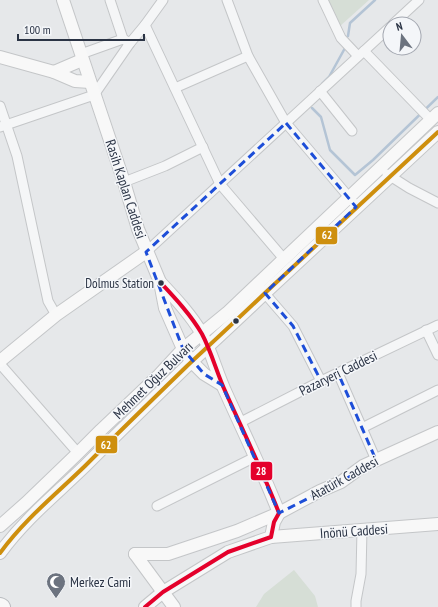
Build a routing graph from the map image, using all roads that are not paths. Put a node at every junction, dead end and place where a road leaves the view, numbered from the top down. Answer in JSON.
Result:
{"nodes":[{"id":1,"x":63,"y":0,"type":"edge"},
{"id":2,"x":110,"y":0,"type":"edge"},
{"id":3,"x":163,"y":0,"type":"edge"},
{"id":4,"x":227,"y":0,"type":"edge"},
{"id":5,"x":323,"y":0,"type":"edge"},
{"id":6,"x":419,"y":0,"type":"edge"},
{"id":7,"x":402,"y":16,"type":"edge"},
{"id":8,"x":146,"y":25,"type":"junction"},
{"id":9,"x":382,"y":34,"type":"edge"},
{"id":10,"x":126,"y":41,"type":"junction"},
{"id":11,"x":361,"y":54,"type":"junction"},
{"id":12,"x":248,"y":56,"type":"junction"},
{"id":13,"x":0,"y":57,"type":"edge"},
{"id":14,"x":82,"y":57,"type":"junction"},
{"id":15,"x":54,"y":72,"type":"junction"},
{"id":16,"x":90,"y":82,"type":"junction"},
{"id":17,"x":175,"y":88,"type":"junction"},
{"id":18,"x":320,"y":91,"type":"junction"},
{"id":19,"x":94,"y":95,"type":"junction"},
{"id":20,"x":0,"y":106,"type":"edge"},
{"id":21,"x":432,"y":116,"type":"edge"},
{"id":22,"x":286,"y":123,"type":"junction"},
{"id":23,"x":4,"y":125,"type":"edge"},
{"id":24,"x":352,"y":131,"type":"dead end"},
{"id":25,"x":438,"y":132,"type":"edge"},
{"id":26,"x":203,"y":147,"type":"junction"},
{"id":27,"x":380,"y":167,"type":"junction"},
{"id":28,"x":389,"y":177,"type":"junction"},
{"id":29,"x":124,"y":182,"type":"junction"},
{"id":30,"x":220,"y":184,"type":"junction"},
{"id":31,"x":348,"y":197,"type":"junction"},
{"id":32,"x":438,"y":203,"type":"edge"},
{"id":33,"x":356,"y":207,"type":"junction"},
{"id":34,"x":146,"y":252,"type":"junction"},
{"id":35,"x":284,"y":259,"type":"junction"},
{"id":36,"x":160,"y":282,"type":"junction"},
{"id":37,"x":261,"y":288,"type":"junction"},
{"id":38,"x":56,"y":315,"type":"junction"},
{"id":39,"x":438,"y":325,"type":"edge"},
{"id":40,"x":426,"y":330,"type":"junction"},
{"id":41,"x":201,"y":333,"type":"junction"},
{"id":42,"x":208,"y":347,"type":"junction"},
{"id":43,"x":183,"y":350,"type":"junction"},
{"id":44,"x":438,"y":356,"type":"edge"},
{"id":45,"x":0,"y":361,"type":"edge"},
{"id":46,"x":192,"y":362,"type":"junction"},
{"id":47,"x":0,"y":364,"type":"edge"},
{"id":48,"x":338,"y":373,"type":"junction"},
{"id":49,"x":322,"y":381,"type":"junction"},
{"id":50,"x":222,"y":385,"type":"junction"},
{"id":51,"x":438,"y":390,"type":"edge"},
{"id":52,"x":239,"y":423,"type":"junction"},
{"id":53,"x":362,"y":428,"type":"junction"},
{"id":54,"x":438,"y":432,"type":"edge"},
{"id":55,"x":78,"y":453,"type":"junction"},
{"id":56,"x":255,"y":457,"type":"junction"},
{"id":57,"x":376,"y":460,"type":"junction"},
{"id":58,"x":157,"y":506,"type":"dead end"},
{"id":59,"x":280,"y":513,"type":"junction"},
{"id":60,"x":438,"y":524,"type":"edge"},
{"id":61,"x":0,"y":526,"type":"edge"},
{"id":62,"x":362,"y":530,"type":"junction"},
{"id":63,"x":271,"y":537,"type":"junction"},
{"id":64,"x":0,"y":554,"type":"edge"},
{"id":65,"x":163,"y":592,"type":"junction"},
{"id":66,"x":145,"y":607,"type":"edge"},
{"id":67,"x":174,"y":607,"type":"edge"},
{"id":68,"x":356,"y":607,"type":"edge"}],
"edges":[{"from":1,"to":14,"type":"street","name":"Rasih Kaplan Caddesi"},
{"from":2,"to":10,"type":"street"},
{"from":3,"to":8,"type":"street"},
{"from":4,"to":12,"type":"street"},
{"from":5,"to":11,"type":"street"},
{"from":6,"to":7,"type":"street"},
{"from":8,"to":10,"type":"street"},
{"from":8,"to":17,"type":"street"},
{"from":9,"to":11,"type":"street"},
{"from":10,"to":14,"type":"street"},
{"from":10,"to":19,"type":"street"},
{"from":11,"to":18,"type":"street"},
{"from":11,"to":21,"type":"street"},
{"from":12,"to":17,"type":"street"},
{"from":12,"to":22,"type":"street"},
{"from":13,"to":15,"type":"street"},
{"from":14,"to":15,"type":"street"},
{"from":14,"to":16,"type":"street","name":"Rasih Kaplan Caddesi"},
{"from":15,"to":16,"type":"street"},
{"from":16,"to":19,"type":"street","name":"Rasih Kaplan Caddesi"},
{"from":17,"to":26,"type":"street"},
{"from":18,"to":22,"type":"street"},
{"from":18,"to":24,"type":"street"},
{"from":19,"to":23,"type":"street"},
{"from":19,"to":29,"type":"street","name":"Rasih Kaplan Caddesi"},
{"from":20,"to":23,"type":"street"},
{"from":21,"to":27,"type":"street"},
{"from":22,"to":30,"type":"street"},
{"from":22,"to":31,"type":"street"},
{"from":23,"to":38,"type":"street"},
{"from":25,"to":28,"type":"street"},
{"from":26,"to":29,"type":"street"},
{"from":26,"to":30,"type":"street"},
{"from":27,"to":28,"type":"street"},
{"from":27,"to":31,"type":"street"},
{"from":28,"to":32,"type":"street"},
{"from":28,"to":33,"type":"street"},
{"from":29,"to":34,"type":"street","name":"Rasih Kaplan Caddesi"},
{"from":30,"to":34,"type":"street"},
{"from":30,"to":35,"type":"street"},
{"from":31,"to":33,"type":"street"},
{"from":31,"to":35,"type":"street"},
{"from":33,"to":37,"type":"street"},
{"from":34,"to":36,"type":"street","name":"Rasih Kaplan Caddesi"},
{"from":34,"to":38,"type":"street"},
{"from":35,"to":37,"type":"street"},
{"from":36,"to":41,"type":"street","name":"Rasih Kaplan Caddesi"},
{"from":36,"to":43,"type":"street","name":"Rasih Kaplan Caddesi"},
{"from":37,"to":41,"type":"street","name":"Mehmet Oğuz Bulvarı"},
{"from":37,"to":42,"type":"street","name":"Mehmet Oğuz Bulvarı"},
{"from":37,"to":49,"type":"street"},
{"from":38,"to":45,"type":"street"},
{"from":39,"to":40,"type":"street","name":"Pazaryeri Caddesi"},
{"from":40,"to":44,"type":"street"},
{"from":40,"to":48,"type":"street","name":"Pazaryeri Caddesi"},
{"from":41,"to":42,"type":"street","name":"Rasih Kaplan Caddesi"},
{"from":41,"to":43,"type":"street","name":"Mehmet Oğuz Bulvarı"},
{"from":42,"to":46,"type":"street","name":"Mehmet Oğuz Bulvarı"},
{"from":42,"to":50,"type":"street","name":"Rasih Kaplan Caddesi"},
{"from":43,"to":46,"type":"street","name":"Rasih Kaplan Caddesi"},
{"from":43,"to":55,"type":"street","name":"Mehmet Oğuz Bulvarı"},
{"from":46,"to":50,"type":"street","name":"Rasih Kaplan Caddesi"},
{"from":46,"to":64,"type":"street","name":"Mehmet Oğuz Bulvarı"},
{"from":47,"to":55,"type":"street"},
{"from":48,"to":49,"type":"street","name":"Pazaryeri Caddesi"},
{"from":48,"to":53,"type":"street"},
{"from":49,"to":52,"type":"street","name":"Pazaryeri Caddesi"},
{"from":50,"to":52,"type":"street","name":"Rasih Kaplan Caddesi"},
{"from":51,"to":53,"type":"street"},
{"from":52,"to":56,"type":"street","name":"Rasih Kaplan Caddesi"},
{"from":53,"to":57,"type":"street"},
{"from":54,"to":57,"type":"street","name":"Atatürk Caddesi"},
{"from":55,"to":61,"type":"street","name":"Mehmet Oğuz Bulvarı"},
{"from":56,"to":58,"type":"street"},
{"from":56,"to":59,"type":"street","name":"Rasih Kaplan Caddesi"},
{"from":57,"to":59,"type":"street","name":"Atatürk Caddesi"},
{"from":59,"to":63,"type":"street"},
{"from":59,"to":65,"type":"street","name":"Atatürk Caddesi"},
{"from":60,"to":62,"type":"street","name":"Inönü Caddesi"},
{"from":62,"to":63,"type":"street","name":"Inönü Caddesi"},
{"from":62,"to":68,"type":"street"},
{"from":63,"to":65,"type":"street","name":"Inönü Caddesi"},
{"from":65,"to":66,"type":"street","name":"Inönü Caddesi"},
{"from":65,"to":67,"type":"street"}]}
